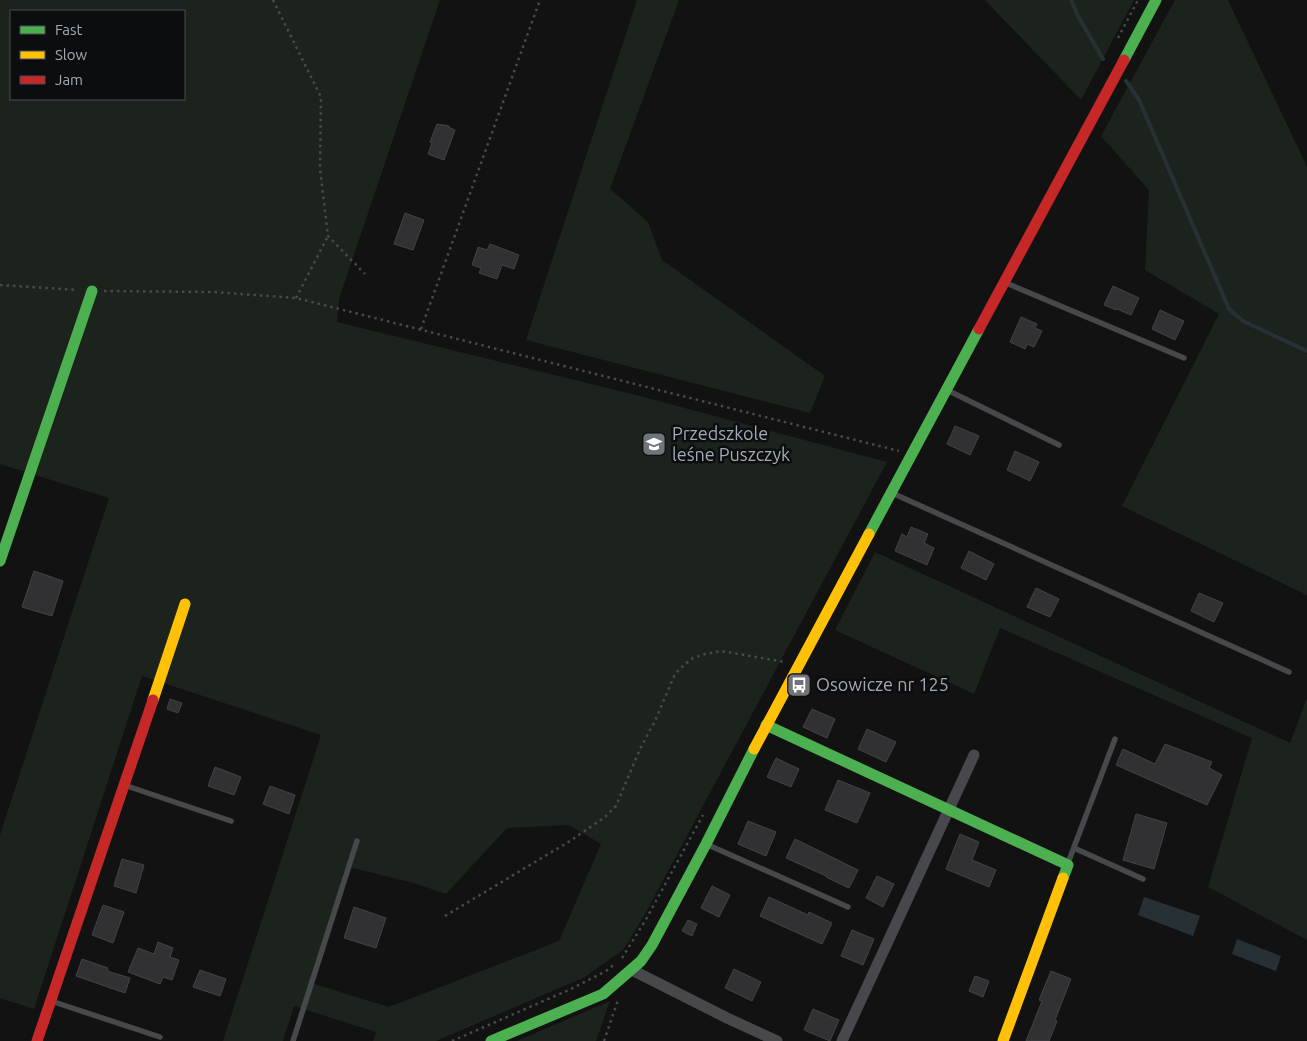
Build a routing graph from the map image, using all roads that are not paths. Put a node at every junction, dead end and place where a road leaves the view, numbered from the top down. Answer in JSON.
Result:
{"nodes":[{"id":1,"x":1156,"y":0,"type":"edge"},
{"id":2,"x":1004,"y":282,"type":"junction"},
{"id":3,"x":92,"y":291,"type":"road end"},
{"id":4,"x":1184,"y":358,"type":"dead end"},
{"id":5,"x":947,"y":390,"type":"junction"},
{"id":6,"x":1059,"y":444,"type":"dead end"},
{"id":7,"x":891,"y":493,"type":"junction"},
{"id":8,"x":0,"y":561,"type":"edge"},
{"id":9,"x":185,"y":604,"type":"dead end"},
{"id":10,"x":1289,"y":672,"type":"dead end"},
{"id":11,"x":766,"y":725,"type":"junction"},
{"id":12,"x":1115,"y":739,"type":"dead end"},
{"id":13,"x":974,"y":755,"type":"dead end"},
{"id":14,"x":124,"y":784,"type":"junction"},
{"id":15,"x":948,"y":810,"type":"junction"},
{"id":16,"x":231,"y":821,"type":"dead end"},
{"id":17,"x":357,"y":841,"type":"dead end"},
{"id":18,"x":706,"y":844,"type":"junction"},
{"id":19,"x":1074,"y":848,"type":"junction"},
{"id":20,"x":1068,"y":865,"type":"junction"},
{"id":21,"x":1143,"y":879,"type":"dead end"},
{"id":22,"x":848,"y":907,"type":"dead end"},
{"id":23,"x":632,"y":970,"type":"junction"},
{"id":24,"x":51,"y":1001,"type":"junction"},
{"id":25,"x":160,"y":1037,"type":"dead end"},
{"id":26,"x":38,"y":1041,"type":"edge"},
{"id":27,"x":293,"y":1041,"type":"edge"},
{"id":28,"x":491,"y":1041,"type":"edge"},
{"id":29,"x":775,"y":1041,"type":"edge"},
{"id":30,"x":842,"y":1041,"type":"edge"},
{"id":31,"x":1003,"y":1041,"type":"edge"}],
"edges":[{"from":1,"to":2,"type":"street"},
{"from":2,"to":4,"type":"lane"},
{"from":2,"to":5,"type":"street"},
{"from":3,"to":8,"type":"street"},
{"from":5,"to":6,"type":"lane"},
{"from":5,"to":7,"type":"street"},
{"from":7,"to":10,"type":"lane"},
{"from":7,"to":11,"type":"street"},
{"from":9,"to":14,"type":"street"},
{"from":11,"to":15,"type":"street"},
{"from":11,"to":18,"type":"street"},
{"from":12,"to":19,"type":"lane"},
{"from":13,"to":15,"type":"street"},
{"from":14,"to":16,"type":"lane"},
{"from":14,"to":24,"type":"street"},
{"from":15,"to":20,"type":"street"},
{"from":15,"to":30,"type":"street"},
{"from":17,"to":27,"type":"lane"},
{"from":18,"to":22,"type":"lane"},
{"from":18,"to":23,"type":"street"},
{"from":19,"to":20,"type":"lane"},
{"from":19,"to":21,"type":"lane"},
{"from":20,"to":31,"type":"street"},
{"from":23,"to":28,"type":"street"},
{"from":23,"to":29,"type":"street"},
{"from":24,"to":25,"type":"lane"},
{"from":24,"to":26,"type":"street"}]}
